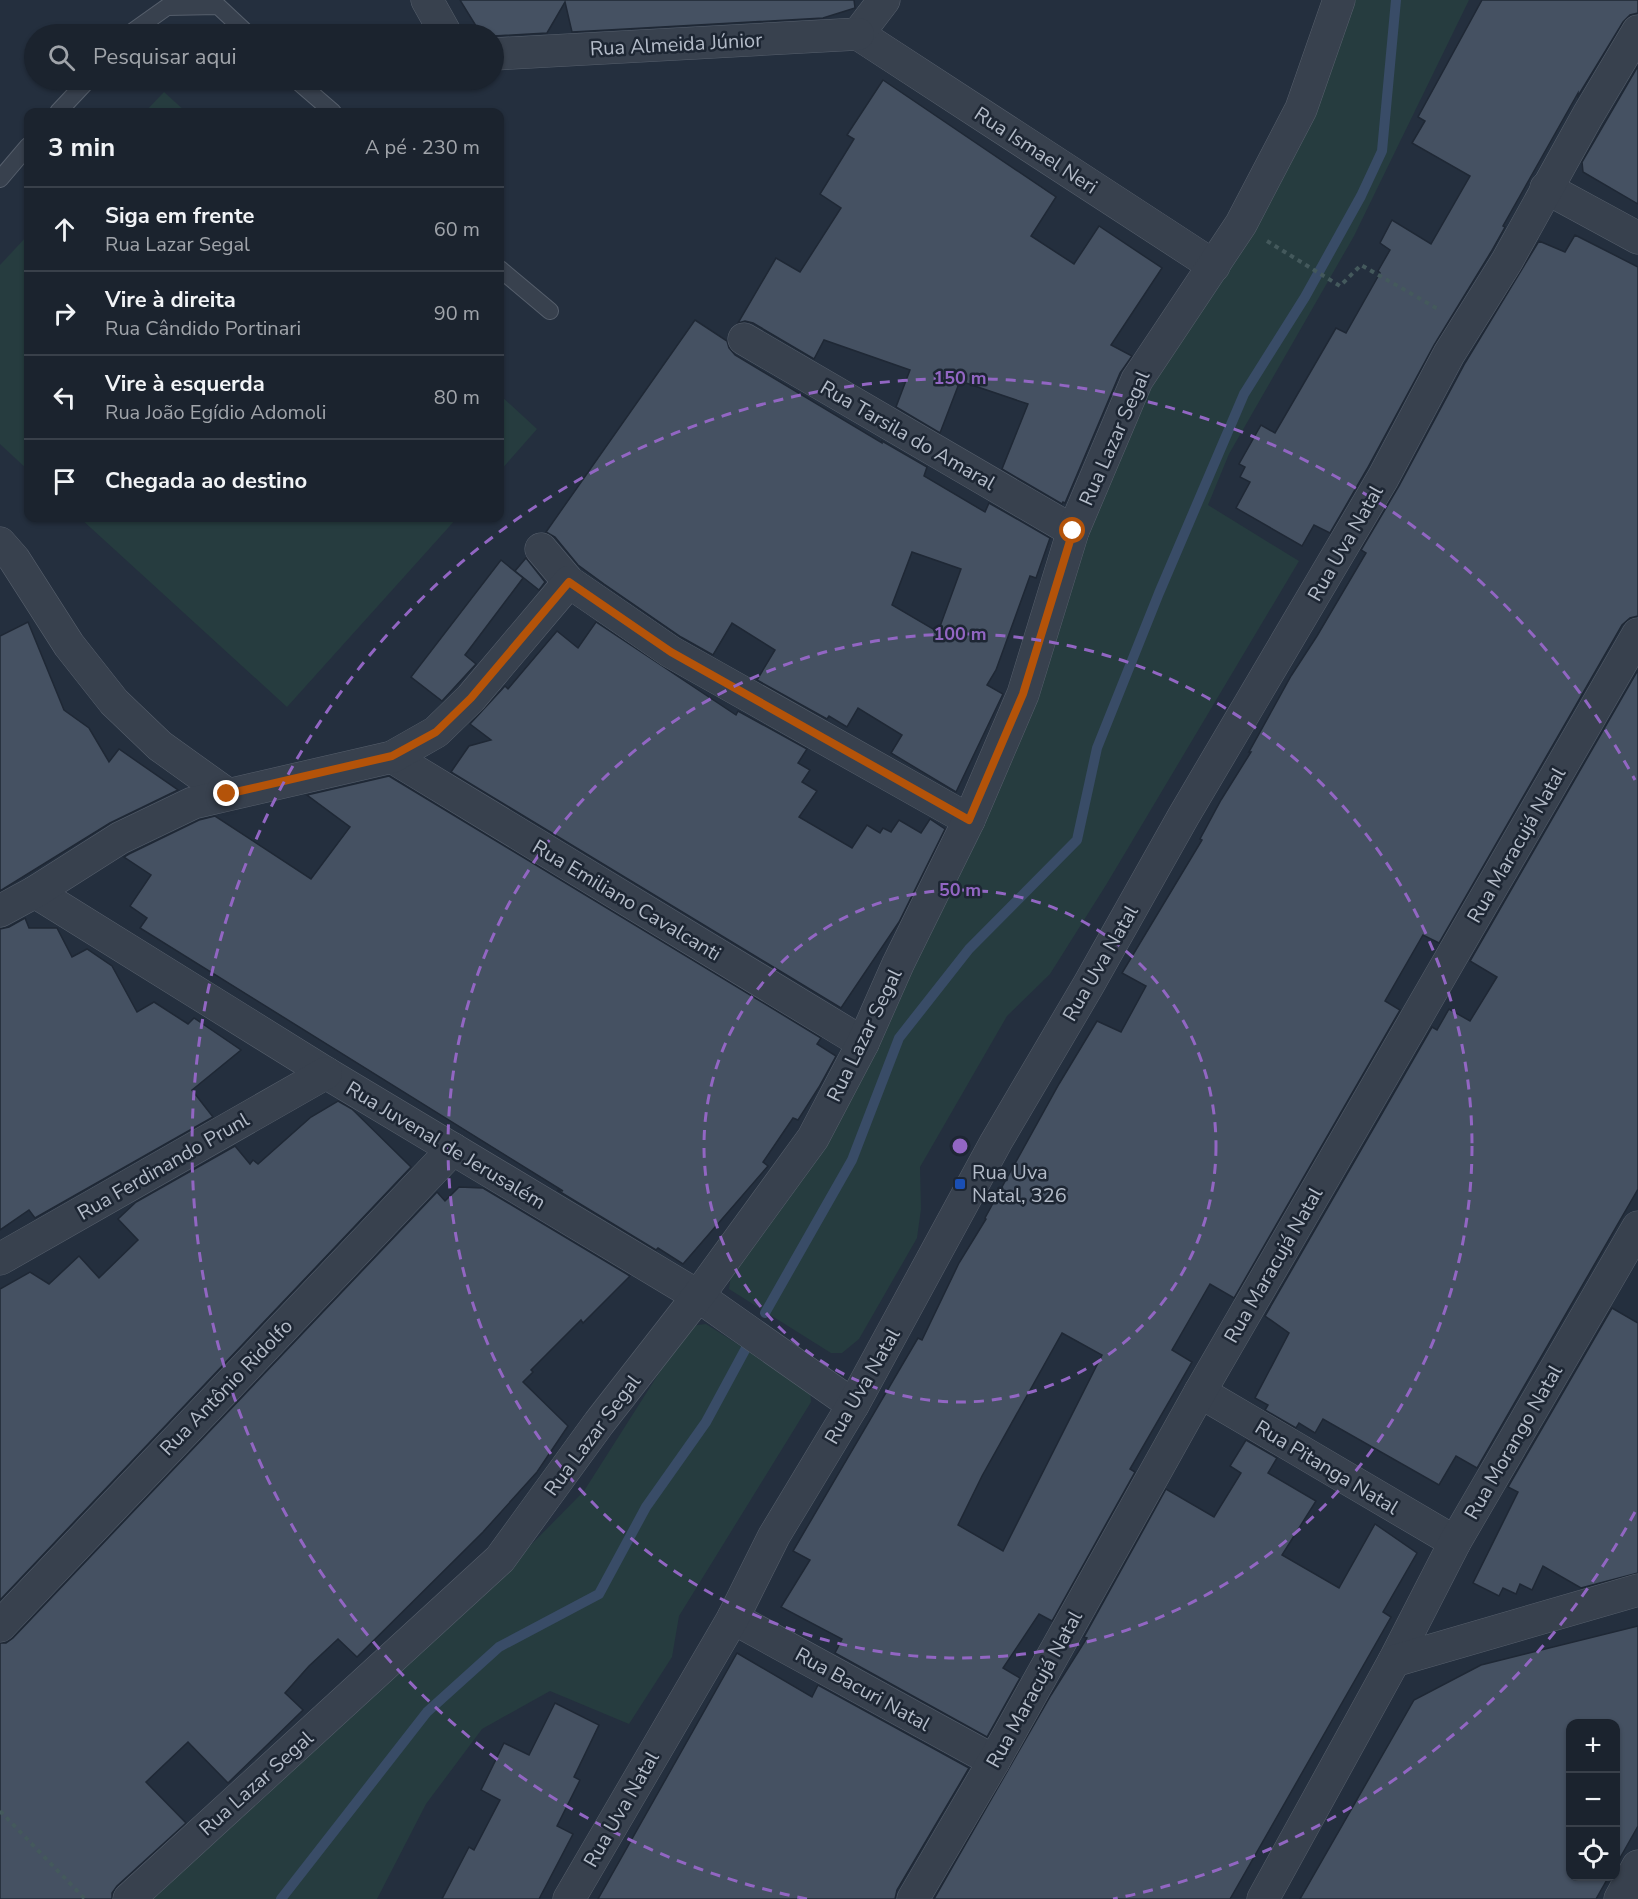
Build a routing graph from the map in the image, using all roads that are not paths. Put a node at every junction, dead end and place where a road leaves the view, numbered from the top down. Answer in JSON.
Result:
{"nodes":[{"id":1,"x":427,"y":0,"type":"edge"},
{"id":2,"x":884,"y":0,"type":"edge"},
{"id":3,"x":1339,"y":0,"type":"edge"},
{"id":4,"x":143,"y":24,"type":"edge"},
{"id":5,"x":237,"y":24,"type":"edge"},
{"id":6,"x":440,"y":24,"type":"edge"},
{"id":7,"x":1638,"y":31,"type":"edge"},
{"id":8,"x":858,"y":34,"type":"junction"},
{"id":9,"x":504,"y":53,"type":"edge"},
{"id":10,"x":79,"y":90,"type":"edge"},
{"id":11,"x":308,"y":90,"type":"edge"},
{"id":12,"x":62,"y":108,"type":"edge"},
{"id":13,"x":328,"y":108,"type":"edge"},
{"id":14,"x":24,"y":151,"type":"edge"},
{"id":15,"x":0,"y":179,"type":"edge"},
{"id":16,"x":1546,"y":188,"type":"junction"},
{"id":17,"x":1638,"y":238,"type":"edge"},
{"id":18,"x":1214,"y":266,"type":"junction"},
{"id":19,"x":504,"y":272,"type":"edge"},
{"id":20,"x":550,"y":310,"type":"dead end"},
{"id":21,"x":744,"y":339,"type":"dead end"},
{"id":22,"x":1073,"y":531,"type":"junction"},
{"id":23,"x":541,"y":549,"type":"dead end"},
{"id":24,"x":5,"y":557,"type":"edge"},
{"id":25,"x":569,"y":582,"type":"junction"},
{"id":26,"x":1638,"y":634,"type":"edge"},
{"id":27,"x":392,"y":756,"type":"junction"},
{"id":28,"x":227,"y":794,"type":"junction"},
{"id":29,"x":969,"y":820,"type":"junction"},
{"id":30,"x":35,"y":892,"type":"junction"},
{"id":31,"x":0,"y":911,"type":"edge"},
{"id":32,"x":863,"y":1043,"type":"junction"},
{"id":33,"x":326,"y":1073,"type":"junction"},
{"id":34,"x":453,"y":1149,"type":"junction"},
{"id":35,"x":1638,"y":1227,"type":"edge"},
{"id":36,"x":0,"y":1259,"type":"edge"},
{"id":37,"x":708,"y":1304,"type":"junction"},
{"id":38,"x":1200,"y":1392,"type":"junction"},
{"id":39,"x":848,"y":1402,"type":"junction"},
{"id":40,"x":1455,"y":1542,"type":"junction"},
{"id":41,"x":1638,"y":1590,"type":"edge"},
{"id":42,"x":733,"y":1618,"type":"junction"},
{"id":43,"x":0,"y":1626,"type":"edge"},
{"id":44,"x":1395,"y":1661,"type":"junction"},
{"id":45,"x":994,"y":1761,"type":"junction"},
{"id":46,"x":1638,"y":1866,"type":"edge"},
{"id":47,"x":129,"y":1899,"type":"edge"},
{"id":48,"x":569,"y":1899,"type":"edge"},
{"id":49,"x":913,"y":1899,"type":"edge"},
{"id":50,"x":1263,"y":1899,"type":"edge"},
{"id":51,"x":1620,"y":1899,"type":"edge"}],
"edges":[{"from":1,"to":6,"type":"street"},
{"from":2,"to":8,"type":"street"},
{"from":3,"to":18,"type":"street","name":"Rua Lazar Segal"},
{"from":4,"to":5,"type":"lane"},
{"from":7,"to":16,"type":"street","name":"Rua Uva Natal"},
{"from":8,"to":9,"type":"street","name":"Rua Almeida Júnior"},
{"from":8,"to":18,"type":"street","name":"Rua Ismael Neri"},
{"from":10,"to":12,"type":"lane"},
{"from":11,"to":13,"type":"lane"},
{"from":14,"to":15,"type":"lane"},
{"from":16,"to":17,"type":"street"},
{"from":16,"to":39,"type":"street","name":"Rua Uva Natal"},
{"from":18,"to":22,"type":"street","name":"Rua Lazar Segal"},
{"from":19,"to":20,"type":"lane"},
{"from":21,"to":22,"type":"street","name":"Rua Tarsila do Amaral"},
{"from":22,"to":29,"type":"street","name":"Rua Lazar Segal"},
{"from":23,"to":25,"type":"street"},
{"from":24,"to":28,"type":"street"},
{"from":25,"to":27,"type":"street"},
{"from":25,"to":29,"type":"street"},
{"from":26,"to":38,"type":"street","name":"Rua Maracujá Natal"},
{"from":27,"to":28,"type":"street"},
{"from":27,"to":32,"type":"street","name":"Rua Emiliano Cavalcanti"},
{"from":28,"to":30,"type":"street"},
{"from":29,"to":32,"type":"street","name":"Rua Lazar Segal"},
{"from":30,"to":31,"type":"street"},
{"from":30,"to":33,"type":"street","name":"Rua Juvenal de Jerusalém"},
{"from":32,"to":37,"type":"street","name":"Rua Lazar Segal"},
{"from":33,"to":34,"type":"street","name":"Rua Juvenal de Jerusalém"},
{"from":33,"to":36,"type":"street","name":"Rua Ferdinando Prunl"},
{"from":34,"to":37,"type":"street","name":"Rua Juvenal de Jerusalém"},
{"from":34,"to":43,"type":"street","name":"Rua Antônio Ridolfo"},
{"from":35,"to":40,"type":"street","name":"Rua Morango Natal"},
{"from":37,"to":39,"type":"street","name":"Rua Juvenal de Jerusalém"},
{"from":37,"to":47,"type":"street","name":"Rua Lazar Segal"},
{"from":38,"to":40,"type":"street","name":"Rua Pitanga Natal"},
{"from":38,"to":45,"type":"street","name":"Rua Maracujá Natal"},
{"from":39,"to":42,"type":"street","name":"Rua Uva Natal"},
{"from":40,"to":44,"type":"street","name":"Rua Morango Natal"},
{"from":41,"to":44,"type":"street"},
{"from":42,"to":45,"type":"street","name":"Rua Bacuri Natal"},
{"from":42,"to":48,"type":"street","name":"Rua Uva Natal"},
{"from":44,"to":50,"type":"street","name":"Rua Morango Natal"},
{"from":45,"to":49,"type":"street","name":"Rua Maracujá Natal"},
{"from":46,"to":51,"type":"street"}]}
